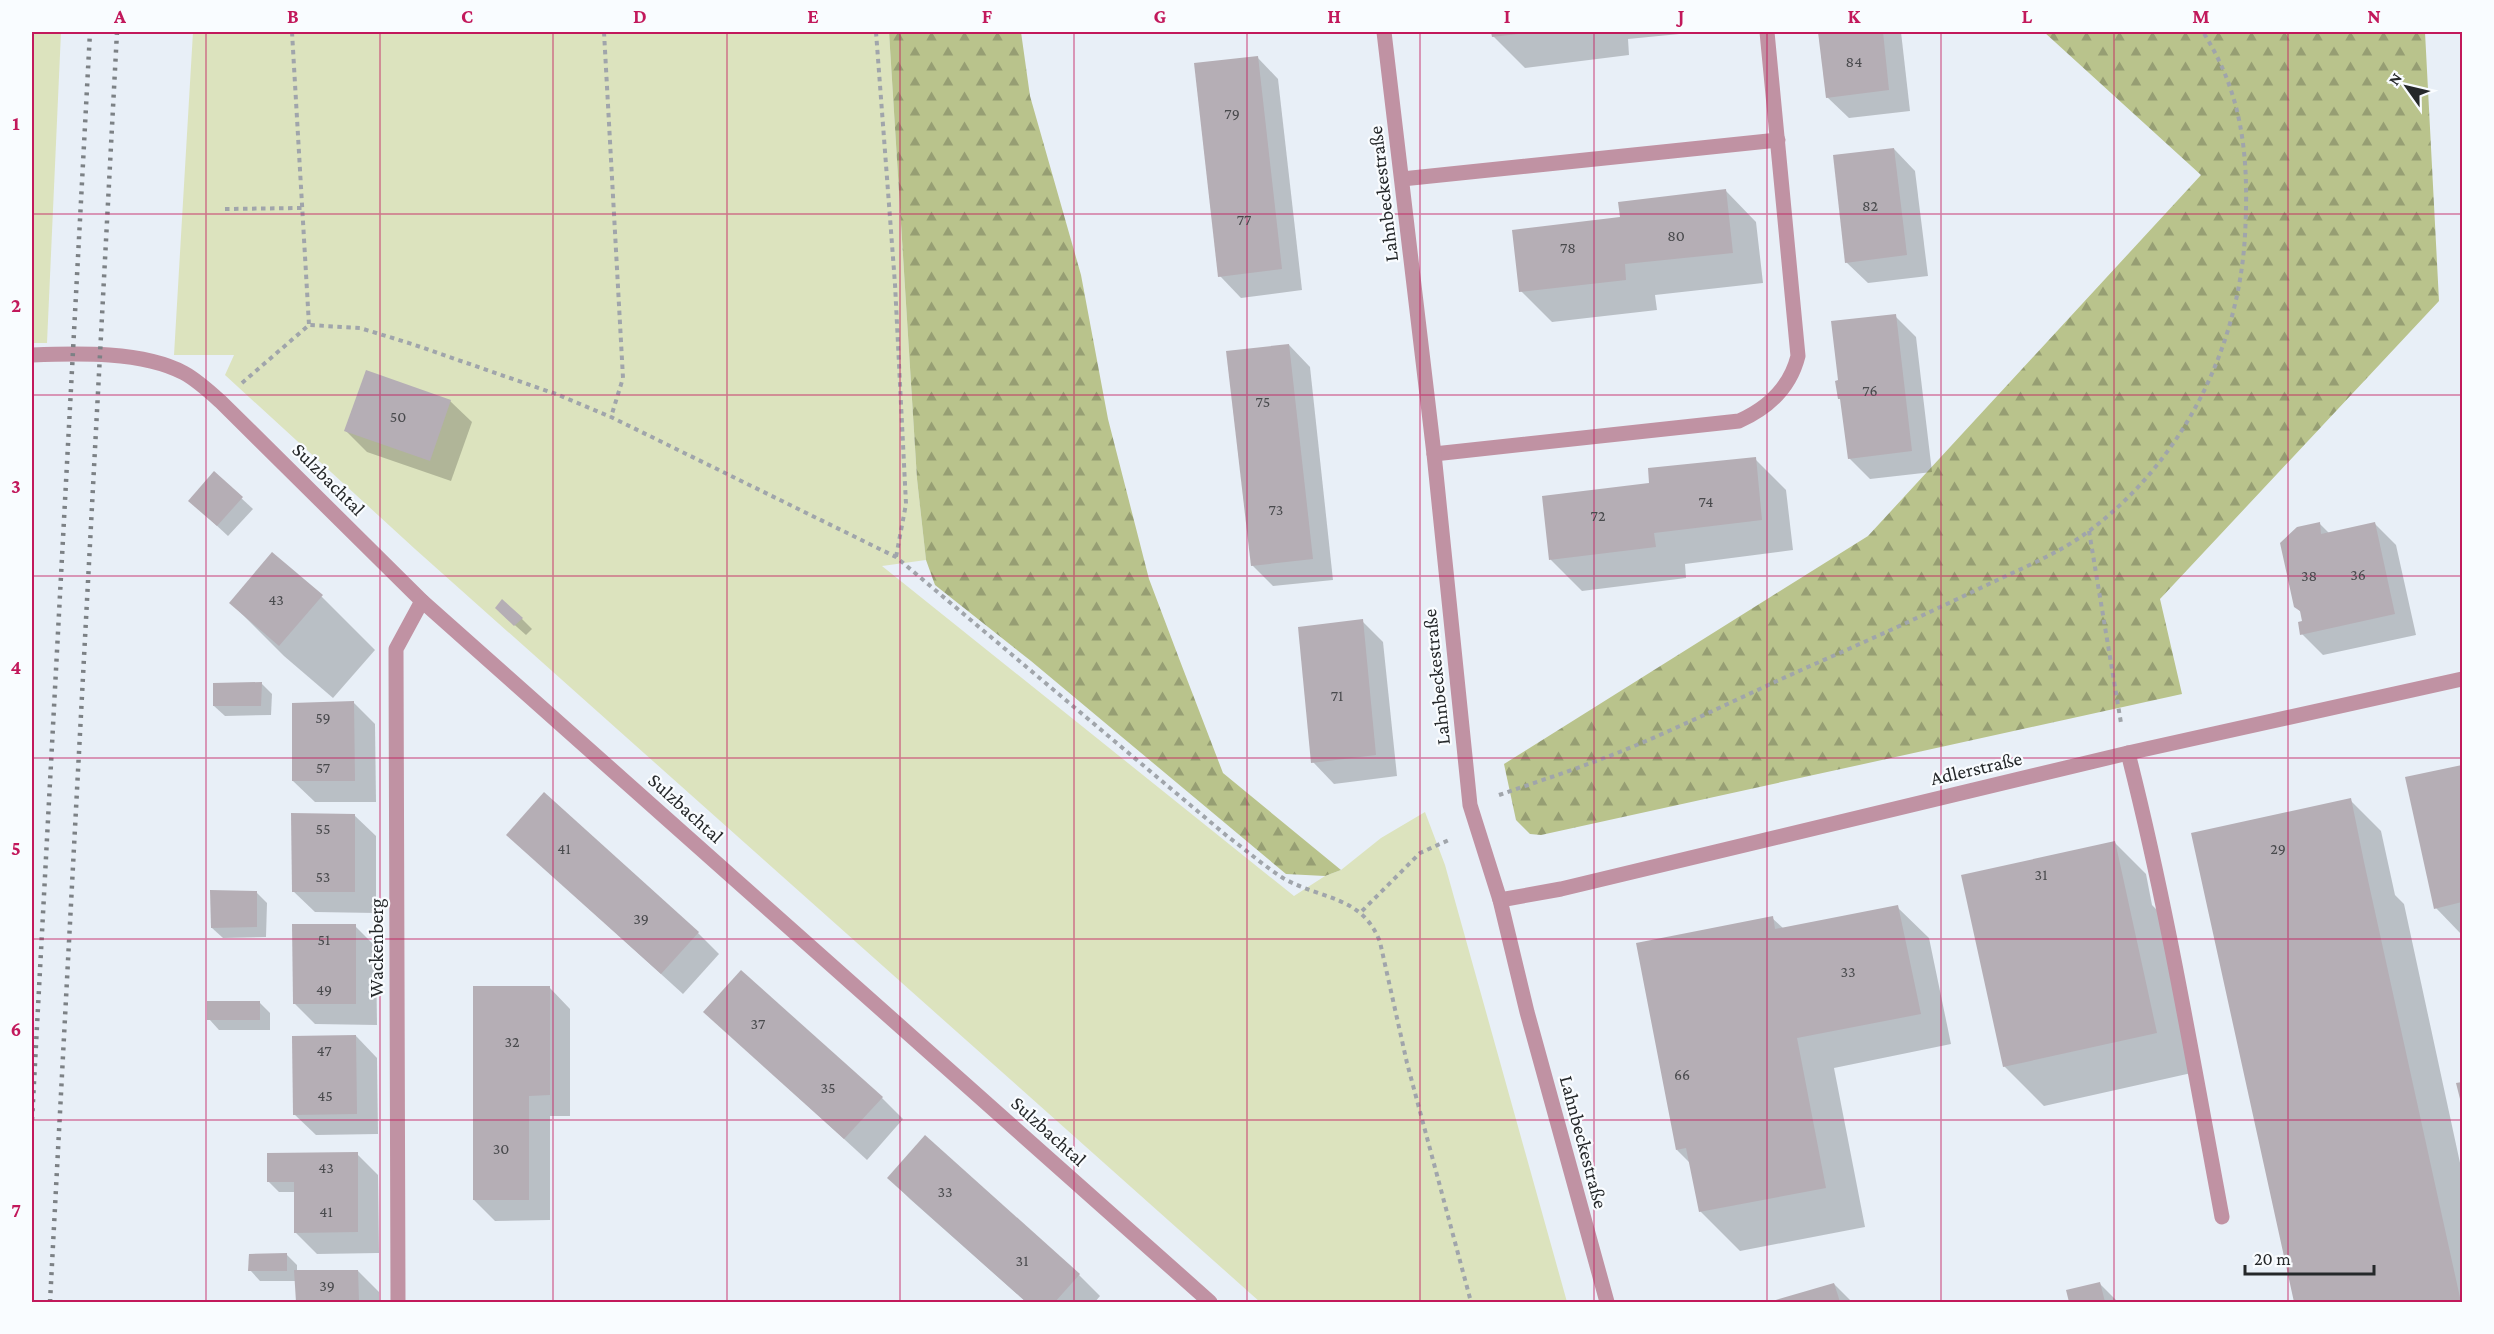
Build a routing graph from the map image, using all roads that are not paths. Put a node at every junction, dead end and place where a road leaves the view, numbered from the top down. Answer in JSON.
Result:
{"nodes":[{"id":1,"x":1384,"y":32,"type":"edge"},
{"id":2,"x":1767,"y":32,"type":"edge"},
{"id":3,"x":1778,"y":140,"type":"junction"},
{"id":4,"x":1402,"y":179,"type":"junction"},
{"id":5,"x":32,"y":355,"type":"edge"},
{"id":6,"x":1434,"y":454,"type":"junction"},
{"id":7,"x":422,"y":601,"type":"junction"},
{"id":8,"x":2463,"y":679,"type":"edge"},
{"id":9,"x":2128,"y":753,"type":"junction"},
{"id":10,"x":1500,"y":900,"type":"junction"},
{"id":11,"x":2222,"y":1217,"type":"dead end"},
{"id":12,"x":398,"y":1302,"type":"edge"},
{"id":13,"x":1210,"y":1302,"type":"edge"},
{"id":14,"x":1608,"y":1302,"type":"edge"}],
"edges":[{"from":1,"to":4,"type":"street","name":"Lahnbeckestraße"},
{"from":2,"to":3,"type":"street"},
{"from":3,"to":4,"type":"street"},
{"from":3,"to":6,"type":"street"},
{"from":4,"to":6,"type":"street","name":"Lahnbeckestraße"},
{"from":5,"to":7,"type":"street","name":"Sulzbachtal"},
{"from":6,"to":10,"type":"street","name":"Lahnbeckestraße"},
{"from":7,"to":12,"type":"street","name":"Wackenberg"},
{"from":7,"to":13,"type":"street","name":"Sulzbachtal"},
{"from":8,"to":9,"type":"street","name":"Adlerstraße"},
{"from":9,"to":10,"type":"street","name":"Adlerstraße"},
{"from":9,"to":11,"type":"street"},
{"from":10,"to":14,"type":"street","name":"Lahnbeckestraße"}]}
